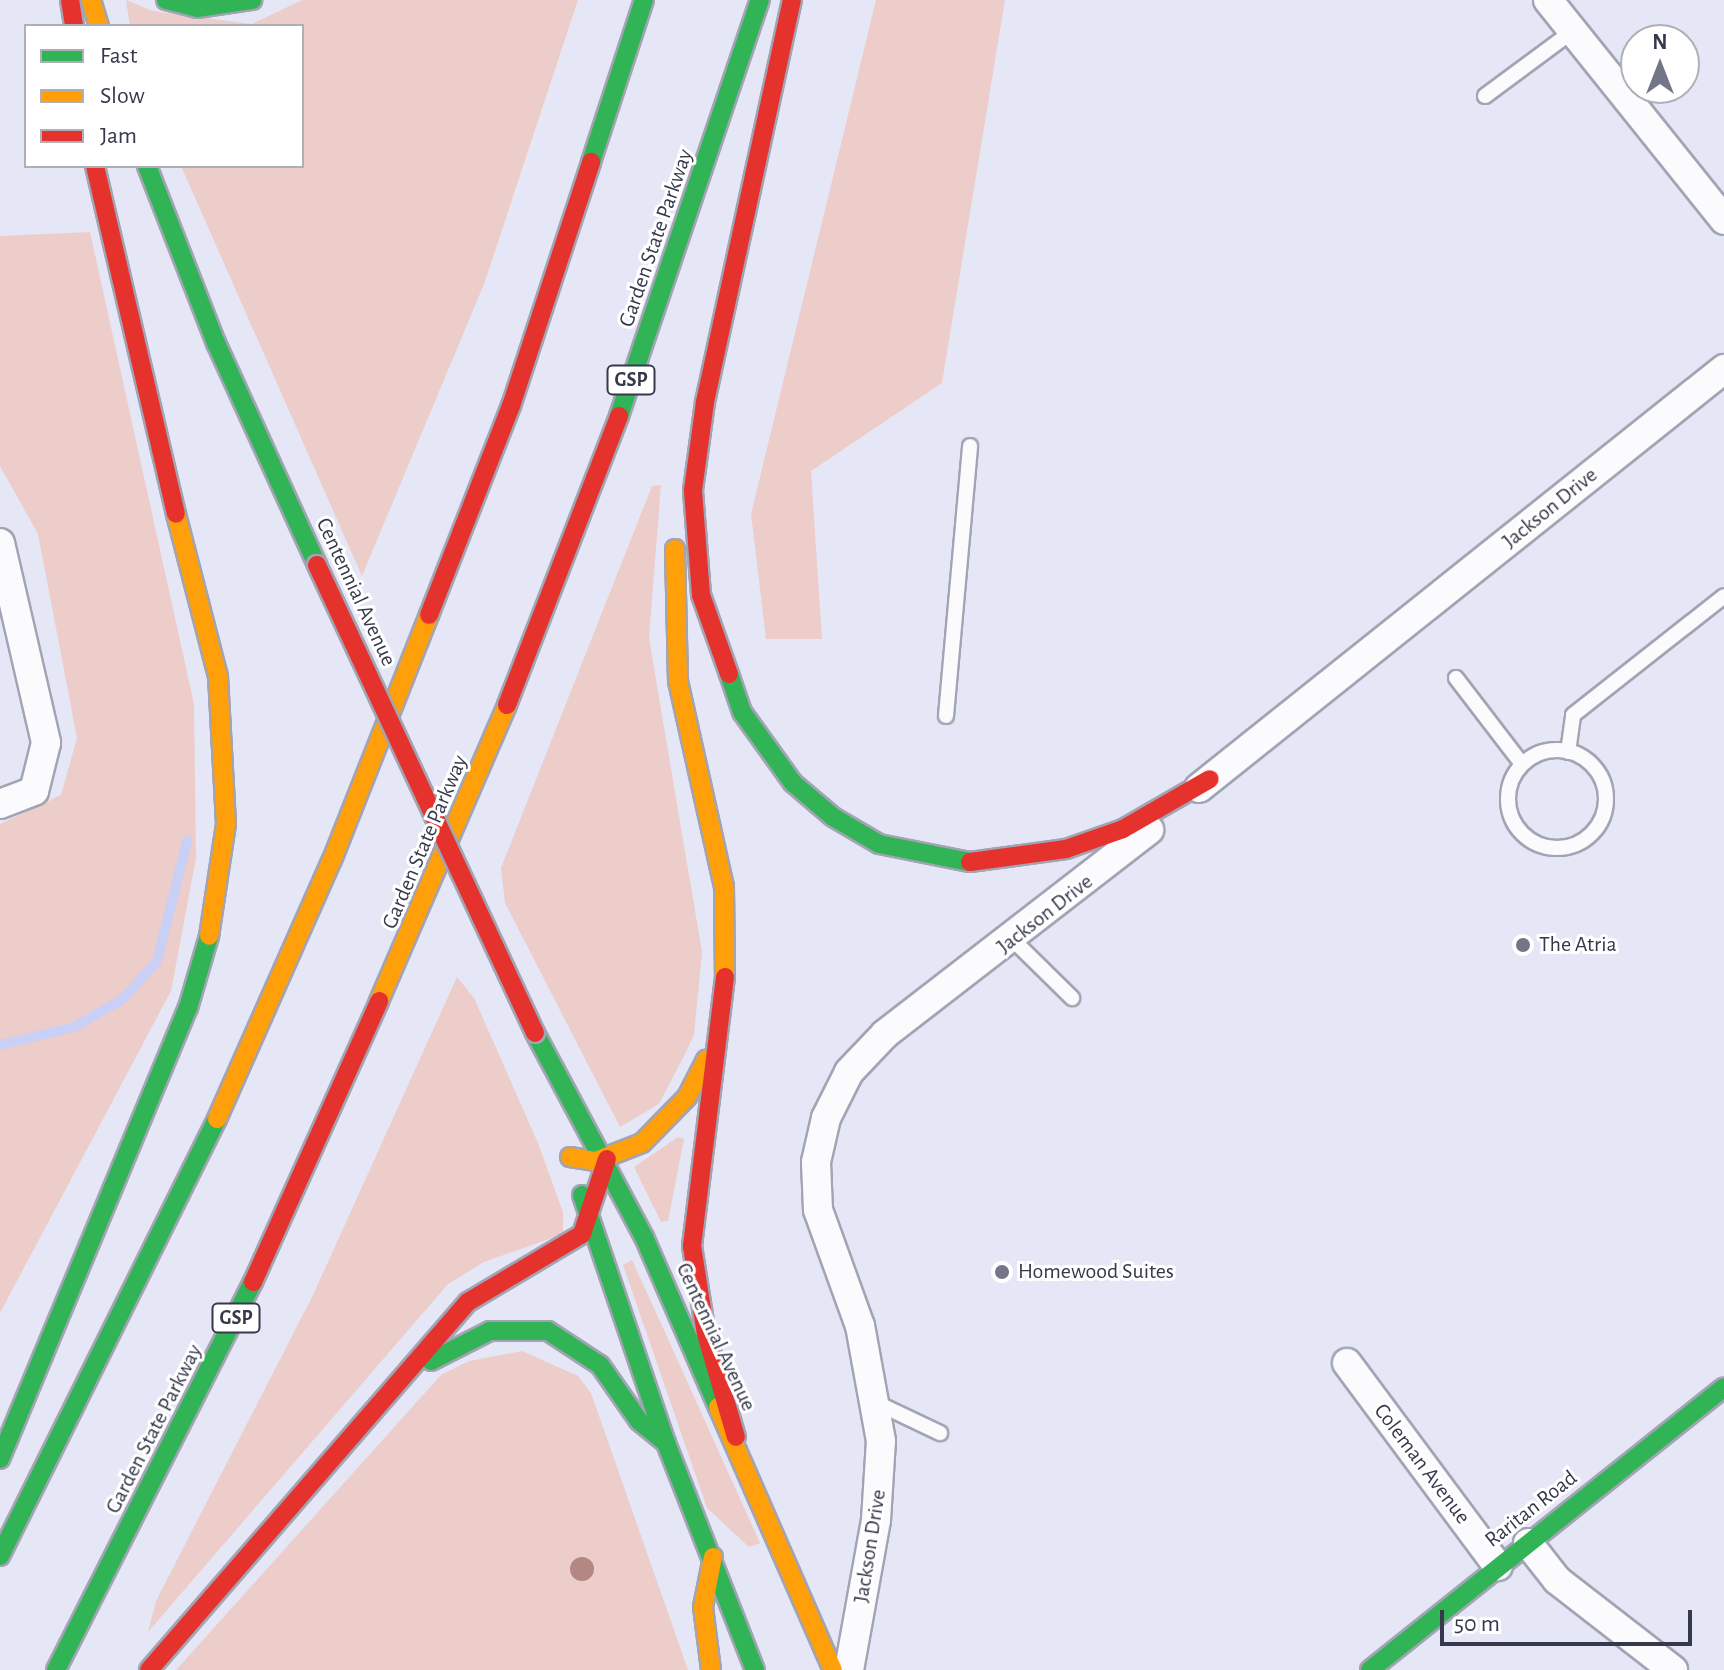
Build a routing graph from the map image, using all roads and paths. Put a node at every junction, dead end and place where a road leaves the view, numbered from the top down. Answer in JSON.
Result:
{"nodes":[{"id":1,"x":70,"y":0,"type":"edge"},
{"id":2,"x":91,"y":0,"type":"edge"},
{"id":3,"x":166,"y":0,"type":"edge"},
{"id":4,"x":252,"y":0,"type":"edge"},
{"id":5,"x":644,"y":0,"type":"edge"},
{"id":6,"x":760,"y":0,"type":"edge"},
{"id":7,"x":792,"y":0,"type":"edge"},
{"id":8,"x":1548,"y":0,"type":"edge"},
{"id":9,"x":74,"y":24,"type":"edge"},
{"id":10,"x":98,"y":24,"type":"edge"},
{"id":11,"x":1573,"y":31,"type":"junction"},
{"id":12,"x":1485,"y":96,"type":"dead end"},
{"id":13,"x":95,"y":168,"type":"edge"},
{"id":14,"x":148,"y":168,"type":"edge"},
{"id":15,"x":1724,"y":220,"type":"edge"},
{"id":16,"x":1724,"y":369,"type":"edge"},
{"id":17,"x":705,"y":402,"type":"junction"},
{"id":18,"x":970,"y":446,"type":"dead end"},
{"id":19,"x":0,"y":543,"type":"edge"},
{"id":20,"x":1724,"y":596,"type":"edge"},
{"id":21,"x":1456,"y":678,"type":"dead end"},
{"id":22,"x":946,"y":716,"type":"dead end"},
{"id":23,"x":1568,"y":752,"type":"junction"},
{"id":24,"x":1522,"y":764,"type":"junction"},
{"id":25,"x":1210,"y":779,"type":"junction"},
{"id":26,"x":0,"y":804,"type":"edge"},
{"id":27,"x":1013,"y":940,"type":"junction"},
{"id":28,"x":1072,"y":998,"type":"dead end"},
{"id":29,"x":726,"y":1000,"type":"junction"},
{"id":30,"x":535,"y":1033,"type":"junction"},
{"id":31,"x":570,"y":1157,"type":"junction"},
{"id":32,"x":607,"y":1159,"type":"junction"},
{"id":33,"x":590,"y":1221,"type":"junction"},
{"id":34,"x":1347,"y":1363,"type":"dead end"},
{"id":35,"x":1724,"y":1387,"type":"edge"},
{"id":36,"x":877,"y":1403,"type":"junction"},
{"id":37,"x":361,"y":1425,"type":"junction"},
{"id":38,"x":940,"y":1433,"type":"dead end"},
{"id":39,"x":736,"y":1437,"type":"junction"},
{"id":40,"x":666,"y":1443,"type":"junction"},
{"id":41,"x":0,"y":1459,"type":"edge"},
{"id":42,"x":1528,"y":1543,"type":"junction"},
{"id":43,"x":0,"y":1556,"type":"edge"},
{"id":44,"x":713,"y":1557,"type":"junction"},
{"id":45,"x":1498,"y":1566,"type":"junction"},
{"id":46,"x":56,"y":1670,"type":"edge"},
{"id":47,"x":149,"y":1670,"type":"edge"},
{"id":48,"x":711,"y":1670,"type":"edge"},
{"id":49,"x":755,"y":1670,"type":"edge"},
{"id":50,"x":833,"y":1670,"type":"edge"},
{"id":51,"x":849,"y":1670,"type":"edge"},
{"id":52,"x":1370,"y":1670,"type":"edge"},
{"id":53,"x":1673,"y":1670,"type":"edge"}],
"edges":[{"from":1,"to":9,"type":"main road"},
{"from":2,"to":10,"type":"main road"},
{"from":3,"to":4,"type":"main road"},
{"from":5,"to":43,"type":"main road"},
{"from":6,"to":46,"type":"main road","name":"Garden State Parkway","number":"GSP"},
{"from":7,"to":17,"type":"main road"},
{"from":8,"to":11,"type":"street"},
{"from":11,"to":12,"type":"lane"},
{"from":11,"to":15,"type":"street"},
{"from":13,"to":41,"type":"main road"},
{"from":14,"to":30,"type":"main road","name":"Centennial Avenue","bridge":true},
{"from":16,"to":25,"type":"street","name":"Jackson Drive"},
{"from":17,"to":25,"type":"main road"},
{"from":17,"to":29,"type":"main road"},
{"from":18,"to":22,"type":"lane"},
{"from":19,"to":26,"type":"street"},
{"from":20,"to":23,"type":"lane"},
{"from":21,"to":24,"type":"lane"},
{"from":23,"to":24,"type":"lane"},
{"from":23,"to":24,"type":"lane"},
{"from":25,"to":27,"type":"street","name":"Jackson Drive"},
{"from":27,"to":28,"type":"lane"},
{"from":27,"to":36,"type":"street","name":"Jackson Drive"},
{"from":29,"to":32,"type":"main road"},
{"from":29,"to":39,"type":"main road"},
{"from":30,"to":31,"type":"main road","name":"Centennial Avenue"},
{"from":30,"to":32,"type":"main road","name":"Centennial Avenue"},
{"from":31,"to":32,"type":"main road"},
{"from":31,"to":33,"type":"main road","name":"Centennial Avenue"},
{"from":32,"to":33,"type":"main road"},
{"from":32,"to":39,"type":"main road","name":"Centennial Avenue"},
{"from":33,"to":37,"type":"main road"},
{"from":33,"to":40,"type":"main road","name":"Centennial Avenue"},
{"from":34,"to":45,"type":"street","name":"Coleman Avenue"},
{"from":35,"to":42,"type":"main road","name":"Raritan Road"},
{"from":36,"to":38,"type":"lane"},
{"from":36,"to":51,"type":"street","name":"Jackson Drive"},
{"from":37,"to":40,"type":"main road"},
{"from":37,"to":47,"type":"main road"},
{"from":39,"to":50,"type":"main road","name":"Centennial Avenue"},
{"from":40,"to":44,"type":"main road","name":"Centennial Avenue"},
{"from":42,"to":45,"type":"main road","name":"Raritan Road"},
{"from":42,"to":53,"type":"street"},
{"from":44,"to":48,"type":"main road"},
{"from":44,"to":49,"type":"main road","name":"Centennial Avenue"},
{"from":45,"to":52,"type":"main road","name":"Raritan Road"}]}
